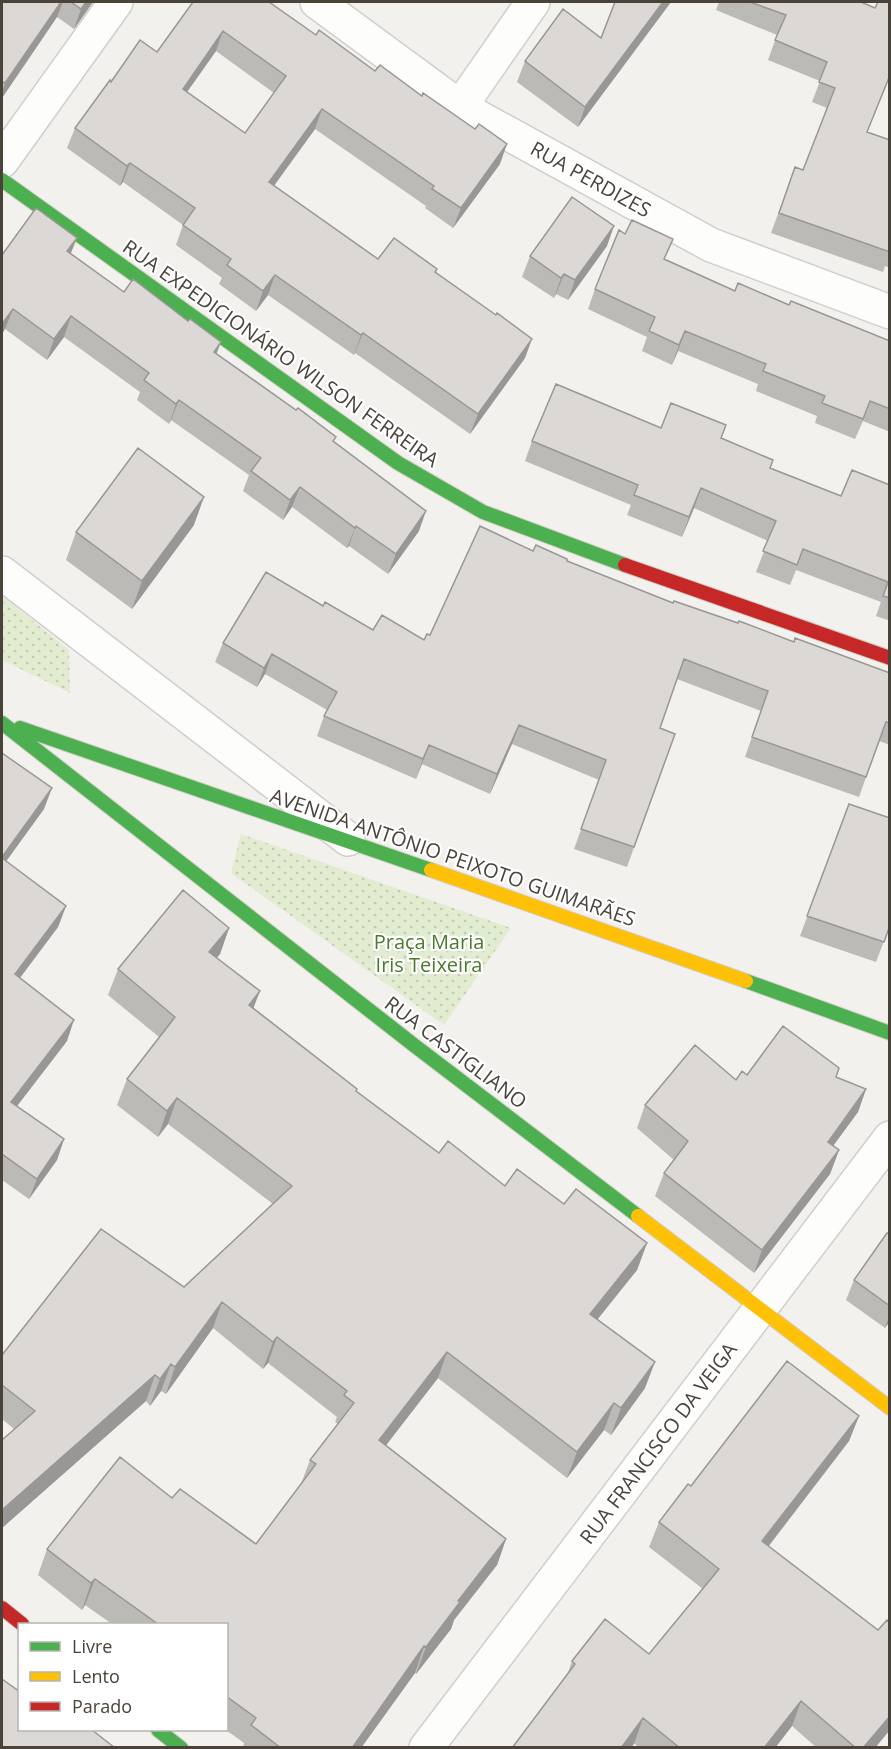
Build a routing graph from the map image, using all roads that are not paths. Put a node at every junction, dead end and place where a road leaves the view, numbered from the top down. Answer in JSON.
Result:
{"nodes":[{"id":1,"x":116,"y":2,"type":"edge"},
{"id":2,"x":317,"y":2,"type":"edge"},
{"id":3,"x":533,"y":2,"type":"edge"},
{"id":4,"x":460,"y":107,"type":"junction"},
{"id":5,"x":2,"y":161,"type":"edge"},
{"id":6,"x":2,"y":180,"type":"edge"},
{"id":7,"x":890,"y":312,"type":"edge"},
{"id":8,"x":2,"y":573,"type":"edge"},
{"id":9,"x":890,"y":658,"type":"edge"},
{"id":10,"x":2,"y":723,"type":"edge"},
{"id":11,"x":352,"y":842,"type":"junction"},
{"id":12,"x":890,"y":1033,"type":"edge"},
{"id":13,"x":890,"y":1138,"type":"edge"},
{"id":14,"x":760,"y":1309,"type":"junction"},
{"id":15,"x":890,"y":1408,"type":"edge"},
{"id":16,"x":2,"y":1608,"type":"edge"},
{"id":17,"x":21,"y":1623,"type":"edge"},
{"id":18,"x":159,"y":1731,"type":"edge"},
{"id":19,"x":181,"y":1748,"type":"edge"},
{"id":20,"x":426,"y":1748,"type":"edge"}],
"edges":[{"from":1,"to":5,"type":"street"},
{"from":2,"to":4,"type":"street","name":"RUA PERDIZES"},
{"from":3,"to":4,"type":"street"},
{"from":4,"to":7,"type":"street","name":"RUA PERDIZES"},
{"from":6,"to":9,"type":"street","name":"RUA EXPEDICIONÁRIO WILSON FERREIRA"},
{"from":8,"to":11,"type":"street"},
{"from":10,"to":11,"type":"street","name":"AVENIDA ANTÔNIO PEIXOTO GUIMARÃES"},
{"from":10,"to":14,"type":"street","name":"RUA CASTIGLIANO"},
{"from":11,"to":12,"type":"street","name":"AVENIDA ANTÔNIO PEIXOTO GUIMARÃES"},
{"from":13,"to":14,"type":"street","name":"RUA FRANCISCO DA VEIGA"},
{"from":14,"to":15,"type":"street","name":"RUA CASTIGLIANO"},
{"from":14,"to":20,"type":"street","name":"RUA FRANCISCO DA VEIGA"},
{"from":16,"to":17,"type":"street"},
{"from":18,"to":19,"type":"street"}]}
